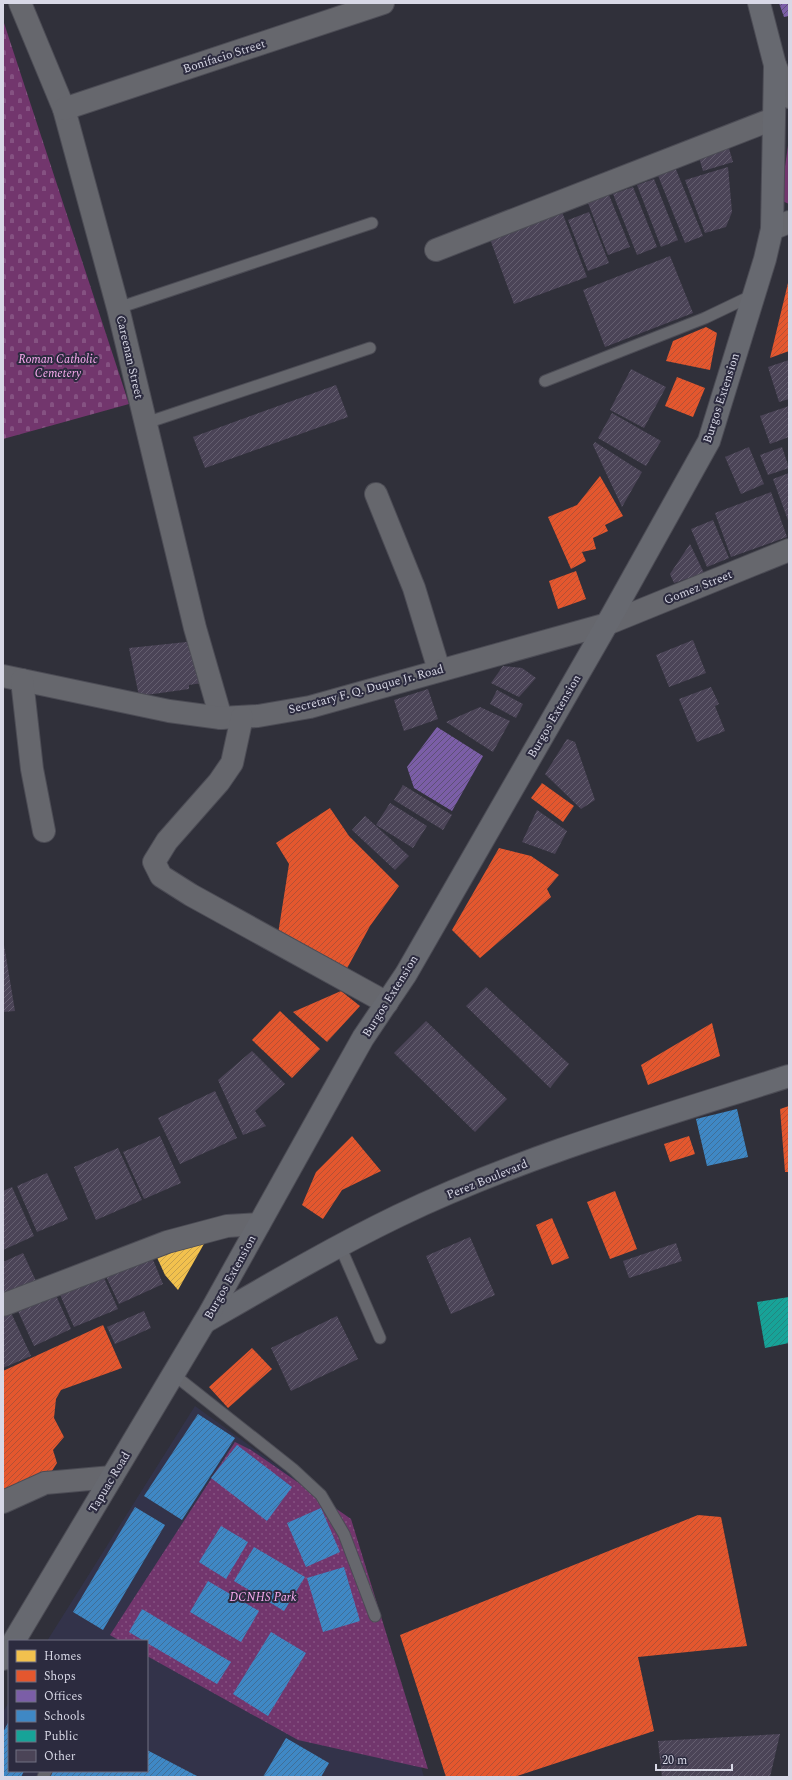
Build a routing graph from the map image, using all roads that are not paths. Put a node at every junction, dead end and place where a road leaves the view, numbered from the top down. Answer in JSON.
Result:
{"nodes":[{"id":1,"x":20,"y":3,"type":"edge"},
{"id":2,"x":383,"y":3,"type":"edge"},
{"id":3,"x":758,"y":3,"type":"edge"},
{"id":4,"x":775,"y":65,"type":"junction"},
{"id":5,"x":789,"y":97,"type":"edge"},
{"id":6,"x":64,"y":109,"type":"junction"},
{"id":7,"x":773,"y":119,"type":"junction"},
{"id":8,"x":372,"y":223,"type":"dead end"},
{"id":9,"x":780,"y":226,"type":"edge"},
{"id":10,"x":436,"y":250,"type":"dead end"},
{"id":11,"x":754,"y":294,"type":"junction"},
{"id":12,"x":118,"y":308,"type":"junction"},
{"id":13,"x":370,"y":348,"type":"dead end"},
{"id":14,"x":545,"y":381,"type":"dead end"},
{"id":15,"x":146,"y":423,"type":"junction"},
{"id":16,"x":376,"y":494,"type":"dead end"},
{"id":17,"x":789,"y":550,"type":"edge"},
{"id":18,"x":607,"y":624,"type":"junction"},
{"id":19,"x":439,"y":670,"type":"junction"},
{"id":20,"x":13,"y":678,"type":"edge"},
{"id":21,"x":242,"y":717,"type":"junction"},
{"id":22,"x":221,"y":718,"type":"junction"},
{"id":23,"x":44,"y":831,"type":"dead end"},
{"id":24,"x":387,"y":1003,"type":"junction"},
{"id":25,"x":789,"y":1076,"type":"edge"},
{"id":26,"x":259,"y":1224,"type":"junction"},
{"id":27,"x":340,"y":1246,"type":"junction"},
{"id":28,"x":3,"y":1305,"type":"edge"},
{"id":29,"x":204,"y":1323,"type":"junction"},
{"id":30,"x":380,"y":1338,"type":"dead end"},
{"id":31,"x":173,"y":1374,"type":"junction"},
{"id":32,"x":112,"y":1477,"type":"junction"},
{"id":33,"x":3,"y":1502,"type":"edge"},
{"id":34,"x":375,"y":1616,"type":"dead end"},
{"id":35,"x":15,"y":1640,"type":"edge"}],
"edges":[{"from":1,"to":6,"type":"street","name":"Careenan Street"},
{"from":2,"to":6,"type":"street","name":"Bonifacio Street"},
{"from":3,"to":4,"type":"main road","name":"Burgos Extension"},
{"from":4,"to":5,"type":"street"},
{"from":4,"to":7,"type":"main road","name":"Burgos Extension"},
{"from":6,"to":12,"type":"street","name":"Careenan Street"},
{"from":7,"to":9,"type":"main road","name":"Burgos Extension"},
{"from":7,"to":10,"type":"street"},
{"from":8,"to":12,"type":"lane"},
{"from":9,"to":11,"type":"main road","name":"Burgos Extension"},
{"from":11,"to":14,"type":"lane"},
{"from":11,"to":18,"type":"main road","name":"Burgos Extension"},
{"from":12,"to":15,"type":"street","name":"Careenan Street"},
{"from":13,"to":15,"type":"lane"},
{"from":15,"to":22,"type":"street","name":"Careenan Street"},
{"from":16,"to":19,"type":"street"},
{"from":17,"to":18,"type":"street","name":"Gomez Street"},
{"from":18,"to":19,"type":"street","name":"Secretary F. Q. Duque Jr. Road"},
{"from":18,"to":24,"type":"main road","name":"Burgos Extension"},
{"from":19,"to":21,"type":"street","name":"Secretary F. Q. Duque Jr. Road"},
{"from":20,"to":22,"type":"street","name":"Secretary F. Q. Duque Jr. Road"},
{"from":20,"to":23,"type":"street"},
{"from":21,"to":22,"type":"street","name":"Secretary F. Q. Duque Jr. Road"},
{"from":21,"to":24,"type":"street"},
{"from":24,"to":26,"type":"main road","name":"Burgos Extension"},
{"from":25,"to":27,"type":"main road","name":"Perez Boulevard"},
{"from":26,"to":28,"type":"street"},
{"from":26,"to":29,"type":"main road","name":"Burgos Extension"},
{"from":27,"to":29,"type":"main road","name":"Perez Boulevard"},
{"from":27,"to":30,"type":"lane"},
{"from":29,"to":31,"type":"main road","name":"Tapuac Road"},
{"from":31,"to":32,"type":"main road","name":"Tapuac Road"},
{"from":31,"to":34,"type":"lane"},
{"from":32,"to":33,"type":"street"},
{"from":32,"to":35,"type":"main road","name":"Tapuac Road"}]}
